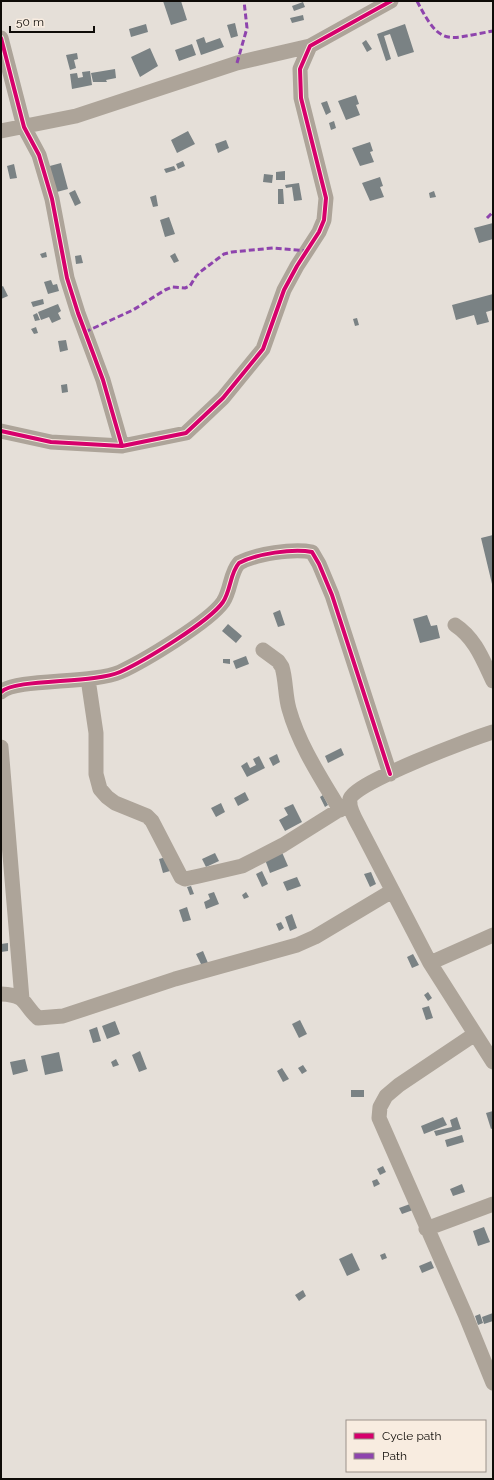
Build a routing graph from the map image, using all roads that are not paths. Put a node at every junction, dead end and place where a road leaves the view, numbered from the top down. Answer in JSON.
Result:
{"nodes":[{"id":1,"x":391,"y":1,"type":"edge"},
{"id":2,"x":1,"y":38,"type":"edge"},
{"id":3,"x":310,"y":46,"type":"junction"},
{"id":4,"x":24,"y":127,"type":"junction"},
{"id":5,"x":1,"y":131,"type":"edge"},
{"id":6,"x":1,"y":431,"type":"edge"},
{"id":7,"x":122,"y":446,"type":"junction"},
{"id":8,"x":455,"y":625,"type":"dead end"},
{"id":9,"x":263,"y":650,"type":"dead end"},
{"id":10,"x":88,"y":679,"type":"junction"},
{"id":11,"x":493,"y":681,"type":"edge"},
{"id":12,"x":1,"y":692,"type":"edge"},
{"id":13,"x":493,"y":732,"type":"edge"},
{"id":14,"x":1,"y":747,"type":"edge"},
{"id":15,"x":390,"y":774,"type":"junction"},
{"id":16,"x":345,"y":807,"type":"junction"},
{"id":17,"x":7,"y":884,"type":"edge"},
{"id":18,"x":392,"y":891,"type":"junction"},
{"id":19,"x":493,"y":935,"type":"edge"},
{"id":20,"x":430,"y":962,"type":"junction"},
{"id":21,"x":1,"y":994,"type":"edge"},
{"id":22,"x":22,"y":999,"type":"junction"},
{"id":23,"x":475,"y":1034,"type":"junction"},
{"id":24,"x":493,"y":1062,"type":"edge"},
{"id":25,"x":493,"y":1204,"type":"edge"},
{"id":26,"x":426,"y":1229,"type":"junction"},
{"id":27,"x":493,"y":1383,"type":"edge"}],
"edges":[{"from":1,"to":3,"type":"street"},
{"from":2,"to":4,"type":"street"},
{"from":3,"to":4,"type":"street"},
{"from":3,"to":7,"type":"street"},
{"from":4,"to":5,"type":"street"},
{"from":4,"to":7,"type":"street"},
{"from":6,"to":7,"type":"street"},
{"from":8,"to":11,"type":"street"},
{"from":9,"to":16,"type":"street"},
{"from":10,"to":12,"type":"street"},
{"from":10,"to":15,"type":"street"},
{"from":10,"to":16,"type":"street"},
{"from":13,"to":15,"type":"street"},
{"from":14,"to":17,"type":"street"},
{"from":15,"to":16,"type":"street"},
{"from":16,"to":18,"type":"street"},
{"from":17,"to":22,"type":"street"},
{"from":18,"to":20,"type":"street"},
{"from":18,"to":22,"type":"street"},
{"from":19,"to":20,"type":"street"},
{"from":20,"to":23,"type":"street"},
{"from":21,"to":22,"type":"street"},
{"from":23,"to":24,"type":"street"},
{"from":23,"to":26,"type":"street"},
{"from":25,"to":26,"type":"street"},
{"from":26,"to":27,"type":"street"}]}
